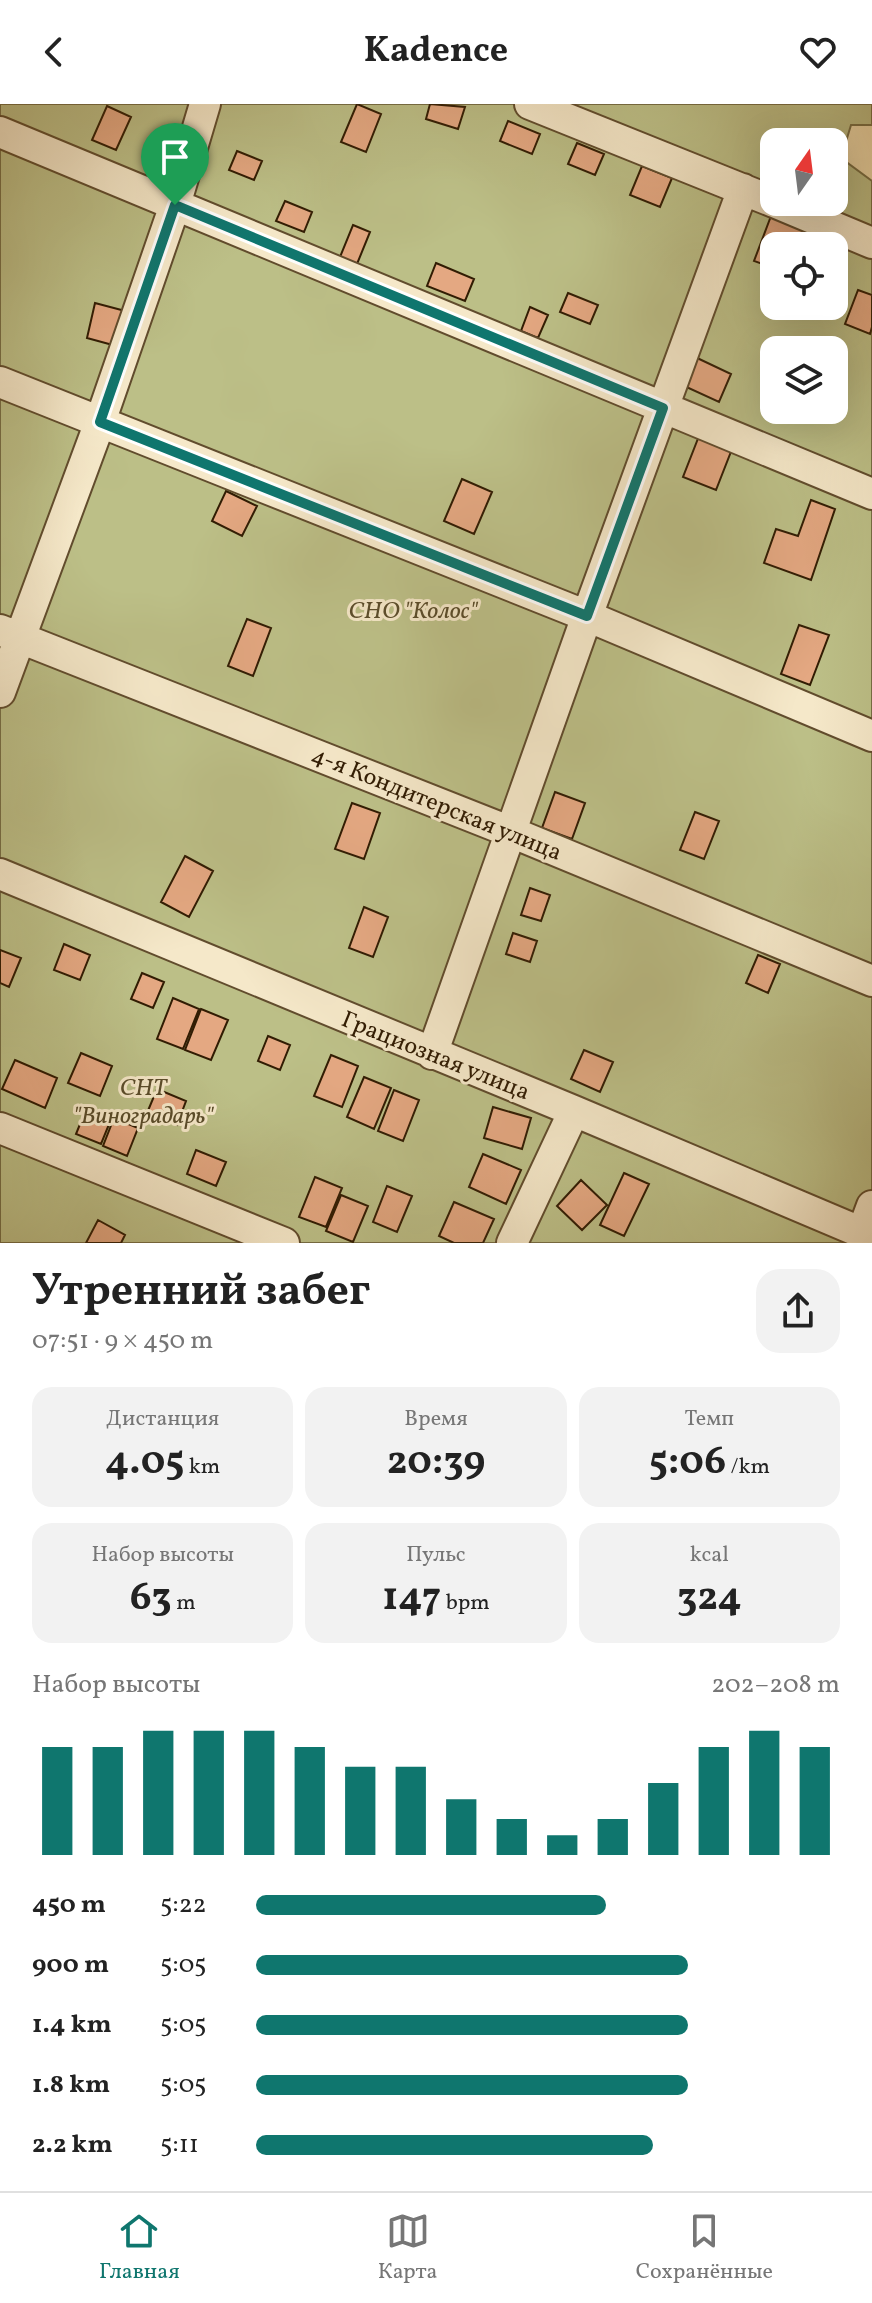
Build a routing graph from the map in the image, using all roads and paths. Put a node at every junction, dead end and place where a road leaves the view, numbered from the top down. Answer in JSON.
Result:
{"nodes":[{"id":1,"x":205,"y":104,"type":"edge"},
{"id":2,"x":530,"y":104,"type":"edge"},
{"id":3,"x":0,"y":132,"type":"edge"},
{"id":4,"x":743,"y":189,"type":"junction"},
{"id":5,"x":760,"y":196,"type":"edge"},
{"id":6,"x":175,"y":205,"type":"junction"},
{"id":7,"x":807,"y":216,"type":"edge"},
{"id":8,"x":872,"y":243,"type":"edge"},
{"id":9,"x":0,"y":382,"type":"edge"},
{"id":10,"x":663,"y":408,"type":"junction"},
{"id":11,"x":100,"y":422,"type":"junction"},
{"id":12,"x":872,"y":494,"type":"edge"},
{"id":13,"x":587,"y":616,"type":"junction"},
{"id":14,"x":9,"y":634,"type":"edge"},
{"id":15,"x":0,"y":692,"type":"edge"},
{"id":16,"x":872,"y":736,"type":"edge"},
{"id":17,"x":511,"y":832,"type":"junction"},
{"id":18,"x":0,"y":874,"type":"edge"},
{"id":19,"x":872,"y":981,"type":"edge"},
{"id":20,"x":432,"y":1054,"type":"junction"},
{"id":21,"x":574,"y":1111,"type":"junction"},
{"id":22,"x":0,"y":1128,"type":"edge"},
{"id":23,"x":869,"y":1225,"type":"edge"},
{"id":24,"x":284,"y":1243,"type":"edge"},
{"id":25,"x":512,"y":1243,"type":"edge"}],
"edges":[{"from":1,"to":6,"type":"street"},
{"from":2,"to":4,"type":"street"},
{"from":3,"to":6,"type":"street"},
{"from":4,"to":5,"type":"street"},
{"from":4,"to":10,"type":"street"},
{"from":6,"to":10,"type":"street"},
{"from":6,"to":11,"type":"street"},
{"from":7,"to":8,"type":"street"},
{"from":9,"to":11,"type":"street"},
{"from":10,"to":12,"type":"street"},
{"from":10,"to":13,"type":"street"},
{"from":11,"to":13,"type":"street"},
{"from":11,"to":14,"type":"street"},
{"from":13,"to":16,"type":"street"},
{"from":13,"to":17,"type":"street"},
{"from":14,"to":15,"type":"street"},
{"from":14,"to":17,"type":"street","name":"4-я Кондитерская улица"},
{"from":17,"to":19,"type":"street","name":"4-я Кондитерская улица"},
{"from":17,"to":20,"type":"street"},
{"from":18,"to":20,"type":"street","name":"Грациозная улица"},
{"from":20,"to":21,"type":"street","name":"Грациозная улица"},
{"from":21,"to":23,"type":"street","name":"Грациозная улица"},
{"from":21,"to":25,"type":"street"},
{"from":22,"to":24,"type":"street"}]}
